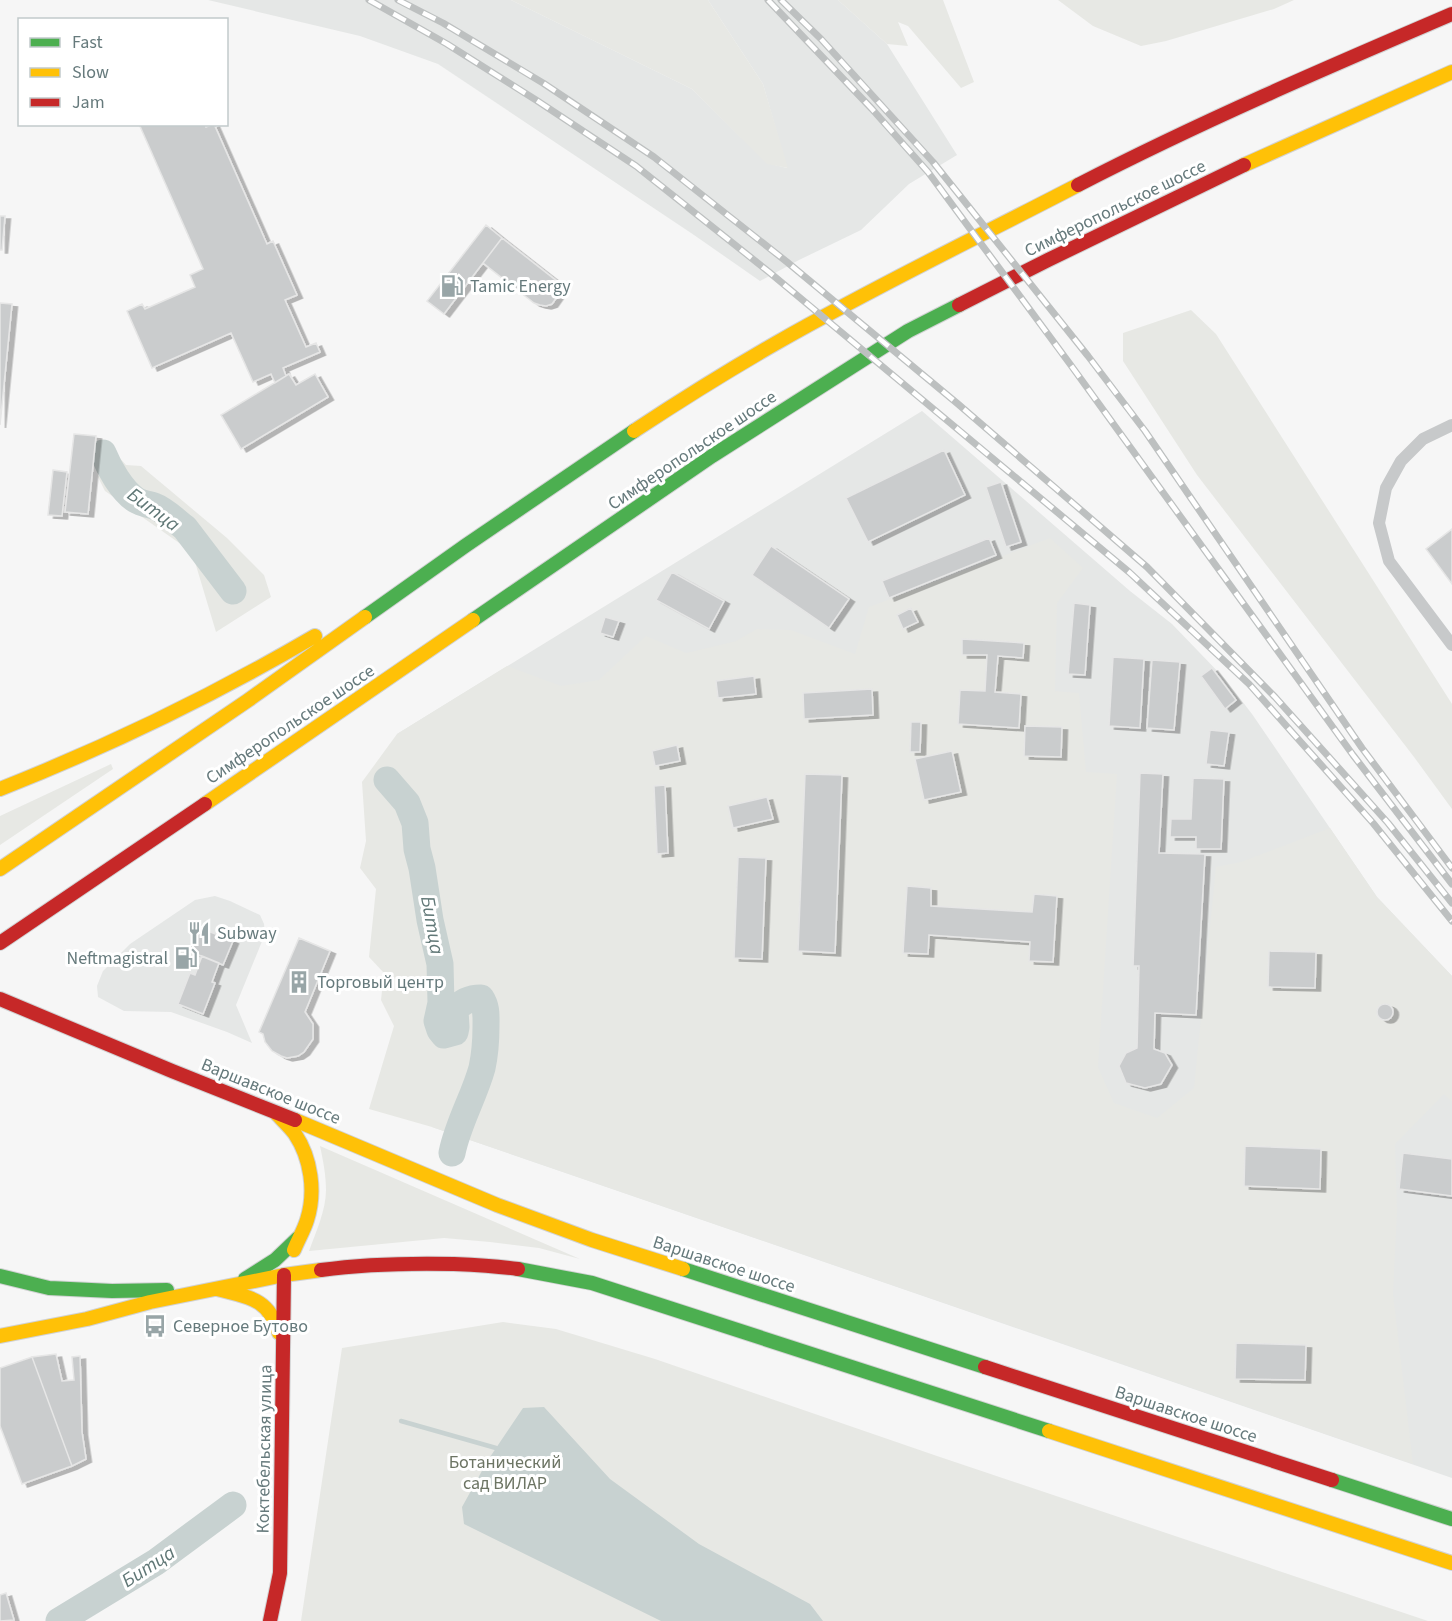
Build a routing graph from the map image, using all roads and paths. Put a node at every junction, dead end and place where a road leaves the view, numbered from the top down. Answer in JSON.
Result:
{"nodes":[{"id":1,"x":1452,"y":14,"type":"edge"},
{"id":2,"x":1452,"y":72,"type":"edge"},
{"id":3,"x":1452,"y":425,"type":"edge"},
{"id":4,"x":465,"y":546,"type":"junction"},
{"id":5,"x":1452,"y":645,"type":"edge"},
{"id":6,"x":0,"y":789,"type":"edge"},
{"id":7,"x":0,"y":869,"type":"edge"},
{"id":8,"x":0,"y":943,"type":"edge"},
{"id":9,"x":0,"y":999,"type":"edge"},
{"id":10,"x":274,"y":1112,"type":"junction"},
{"id":11,"x":298,"y":1238,"type":"junction"},
{"id":12,"x":284,"y":1275,"type":"junction"},
{"id":13,"x":0,"y":1276,"type":"edge"},
{"id":14,"x":217,"y":1289,"type":"junction"},
{"id":15,"x":2,"y":1336,"type":"edge"},
{"id":16,"x":283,"y":1356,"type":"junction"},
{"id":17,"x":1452,"y":1520,"type":"edge"},
{"id":18,"x":1452,"y":1563,"type":"edge"},
{"id":19,"x":270,"y":1621,"type":"edge"}],
"edges":[{"from":1,"to":4,"type":"main road","name":"Симферопольское шоссе"},
{"from":2,"to":8,"type":"main road","name":"Симферопольское шоссе"},
{"from":3,"to":5,"type":"street"},
{"from":4,"to":6,"type":"main road"},
{"from":4,"to":7,"type":"main road","name":"Симферопольское шоссе"},
{"from":9,"to":10,"type":"main road","name":"Варшавское шоссе"},
{"from":10,"to":11,"type":"main road"},
{"from":10,"to":17,"type":"main road","name":"Варшавское шоссе"},
{"from":11,"to":12,"type":"main road"},
{"from":11,"to":14,"type":"main road"},
{"from":12,"to":14,"type":"main road"},
{"from":12,"to":16,"type":"main road","name":"Коктебельская улица"},
{"from":12,"to":18,"type":"main road"},
{"from":13,"to":14,"type":"main road"},
{"from":14,"to":15,"type":"main road"},
{"from":14,"to":16,"type":"main road"},
{"from":16,"to":19,"type":"main road","name":"Коктебельская улица"}]}
